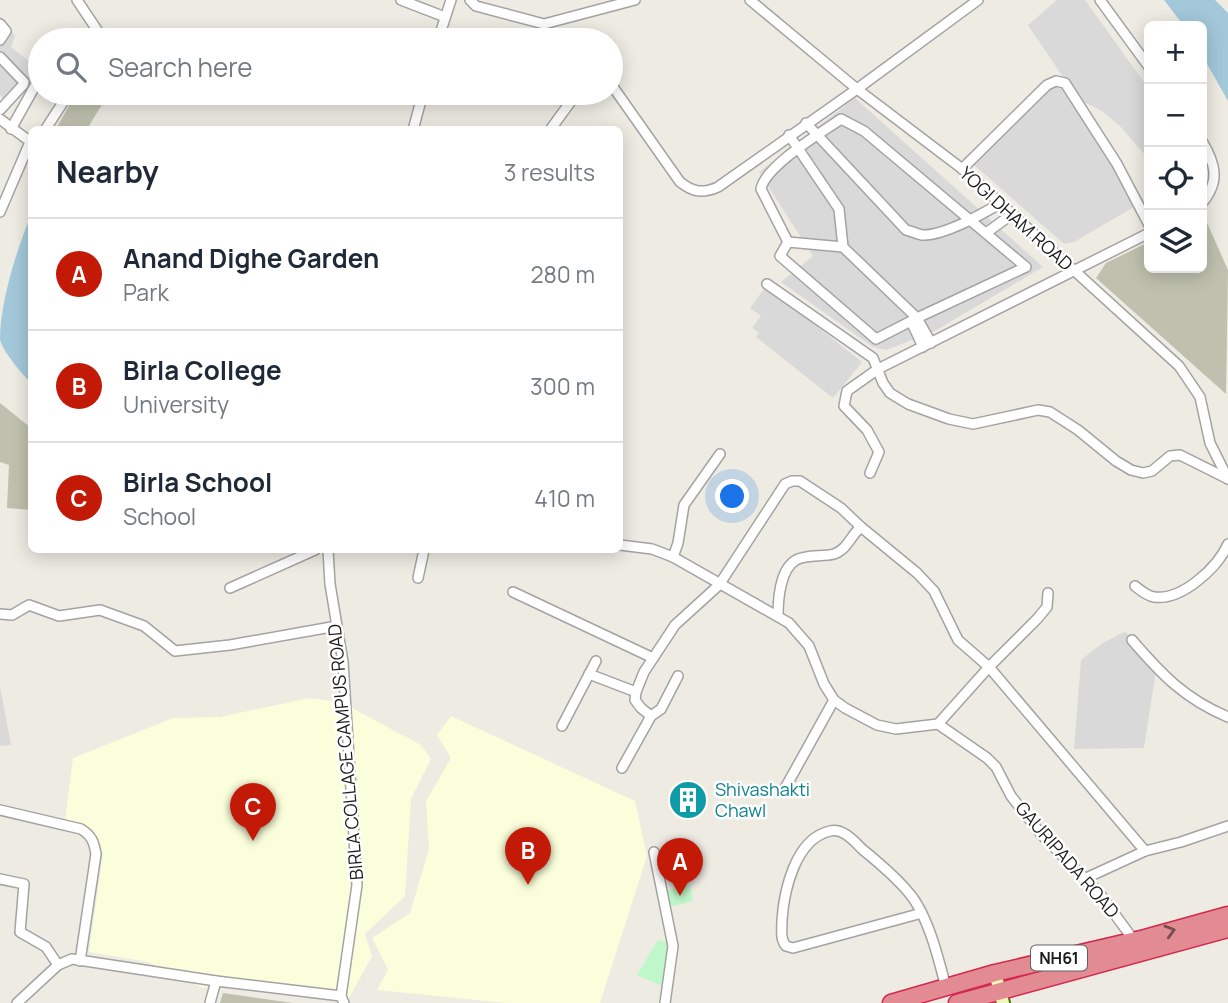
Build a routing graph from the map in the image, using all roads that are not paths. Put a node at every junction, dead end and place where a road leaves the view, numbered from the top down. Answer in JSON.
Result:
{"nodes":[{"id":1,"x":77,"y":0,"type":"edge"},
{"id":2,"x":401,"y":0,"type":"edge"},
{"id":3,"x":451,"y":0,"type":"edge"},
{"id":4,"x":470,"y":0,"type":"edge"},
{"id":5,"x":635,"y":0,"type":"edge"},
{"id":6,"x":750,"y":0,"type":"edge"},
{"id":7,"x":978,"y":0,"type":"edge"},
{"id":8,"x":1100,"y":0,"type":"edge"},
{"id":9,"x":445,"y":17,"type":"junction"},
{"id":10,"x":0,"y":24,"type":"edge"},
{"id":11,"x":96,"y":28,"type":"edge"},
{"id":12,"x":442,"y":28,"type":"edge"},
{"id":13,"x":0,"y":40,"type":"edge"},
{"id":14,"x":0,"y":57,"type":"edge"},
{"id":15,"x":1144,"y":60,"type":"edge"},
{"id":16,"x":857,"y":89,"type":"junction"},
{"id":17,"x":28,"y":99,"type":"edge"},
{"id":18,"x":623,"y":101,"type":"edge"},
{"id":19,"x":61,"y":105,"type":"edge"},
{"id":20,"x":420,"y":105,"type":"edge"},
{"id":21,"x":568,"y":105,"type":"edge"},
{"id":22,"x":0,"y":110,"type":"edge"},
{"id":23,"x":0,"y":119,"type":"edge"},
{"id":24,"x":806,"y":123,"type":"junction"},
{"id":25,"x":48,"y":126,"type":"edge"},
{"id":26,"x":414,"y":126,"type":"edge"},
{"id":27,"x":553,"y":126,"type":"edge"},
{"id":28,"x":11,"y":129,"type":"junction"},
{"id":29,"x":789,"y":135,"type":"junction"},
{"id":30,"x":817,"y":136,"type":"junction"},
{"id":31,"x":28,"y":141,"type":"edge"},
{"id":32,"x":797,"y":149,"type":"junction"},
{"id":33,"x":28,"y":150,"type":"edge"},
{"id":34,"x":1207,"y":152,"type":"edge"},
{"id":35,"x":962,"y":169,"type":"junction"},
{"id":36,"x":1207,"y":195,"type":"edge"},
{"id":37,"x":1001,"y":203,"type":"junction"},
{"id":38,"x":0,"y":212,"type":"edge"},
{"id":39,"x":1011,"y":215,"type":"junction"},
{"id":40,"x":1144,"y":215,"type":"edge"},
{"id":41,"x":971,"y":221,"type":"junction"},
{"id":42,"x":986,"y":233,"type":"junction"},
{"id":43,"x":1144,"y":236,"type":"edge"},
{"id":44,"x":788,"y":242,"type":"junction"},
{"id":45,"x":843,"y":247,"type":"junction"},
{"id":46,"x":1074,"y":271,"type":"junction"},
{"id":47,"x":767,"y":284,"type":"dead end"},
{"id":48,"x":914,"y":319,"type":"junction"},
{"id":49,"x":927,"y":345,"type":"junction"},
{"id":50,"x":878,"y":369,"type":"junction"},
{"id":51,"x":720,"y":454,"type":"dead end"},
{"id":52,"x":870,"y":473,"type":"dead end"},
{"id":53,"x":1228,"y":479,"type":"edge"},
{"id":54,"x":861,"y":527,"type":"junction"},
{"id":55,"x":1228,"y":544,"type":"edge"},
{"id":56,"x":623,"y":545,"type":"edge"},
{"id":57,"x":308,"y":553,"type":"edge"},
{"id":58,"x":328,"y":553,"type":"edge"},
{"id":59,"x":423,"y":553,"type":"edge"},
{"id":60,"x":673,"y":557,"type":"junction"},
{"id":61,"x":418,"y":578,"type":"dead end"},
{"id":62,"x":719,"y":585,"type":"junction"},
{"id":63,"x":1135,"y":586,"type":"dead end"},
{"id":64,"x":230,"y":588,"type":"dead end"},
{"id":65,"x":513,"y":592,"type":"dead end"},
{"id":66,"x":1048,"y":593,"type":"dead end"},
{"id":67,"x":0,"y":614,"type":"edge"},
{"id":68,"x":778,"y":616,"type":"junction"},
{"id":69,"x":337,"y":626,"type":"junction"},
{"id":70,"x":1132,"y":640,"type":"dead end"},
{"id":71,"x":653,"y":658,"type":"junction"},
{"id":72,"x":596,"y":661,"type":"dead end"},
{"id":73,"x":989,"y":667,"type":"junction"},
{"id":74,"x":589,"y":674,"type":"junction"},
{"id":75,"x":678,"y":676,"type":"dead end"},
{"id":76,"x":636,"y":692,"type":"junction"},
{"id":77,"x":834,"y":700,"type":"junction"},
{"id":78,"x":651,"y":716,"type":"junction"},
{"id":79,"x":1228,"y":717,"type":"edge"},
{"id":80,"x":938,"y":724,"type":"junction"},
{"id":81,"x":562,"y":726,"type":"dead end"},
{"id":82,"x":622,"y":768,"type":"dead end"},
{"id":83,"x":784,"y":790,"type":"dead end"},
{"id":84,"x":0,"y":810,"type":"edge"},
{"id":85,"x":1228,"y":826,"type":"edge"},
{"id":86,"x":1145,"y":851,"type":"junction"},
{"id":87,"x":654,"y":852,"type":"dead end"},
{"id":88,"x":0,"y":878,"type":"edge"},
{"id":89,"x":1084,"y":879,"type":"junction"},
{"id":90,"x":922,"y":913,"type":"junction"},
{"id":91,"x":1228,"y":915,"type":"edge"},
{"id":92,"x":1228,"y":929,"type":"edge"},
{"id":93,"x":1137,"y":947,"type":"junction"},
{"id":94,"x":80,"y":961,"type":"junction"},
{"id":95,"x":58,"y":965,"type":"junction"},
{"id":96,"x":987,"y":976,"type":"junction"},
{"id":97,"x":216,"y":981,"type":"junction"},
{"id":98,"x":946,"y":988,"type":"junction"},
{"id":99,"x":994,"y":998,"type":"edge"},
{"id":100,"x":343,"y":1000,"type":"edge"},
{"id":101,"x":18,"y":1003,"type":"edge"},
{"id":102,"x":210,"y":1003,"type":"edge"},
{"id":103,"x":665,"y":1003,"type":"edge"},
{"id":104,"x":891,"y":1003,"type":"edge"},
{"id":105,"x":957,"y":1003,"type":"edge"}],
"edges":[{"from":1,"to":11,"type":"street"},
{"from":2,"to":9,"type":"street"},
{"from":3,"to":9,"type":"street"},
{"from":4,"to":5,"type":"street"},
{"from":6,"to":16,"type":"street","name":"YOGI DHAM ROAD"},
{"from":7,"to":16,"type":"street"},
{"from":8,"to":15,"type":"street"},
{"from":9,"to":12,"type":"street"},
{"from":10,"to":13,"type":"street"},
{"from":14,"to":22,"type":"street"},
{"from":16,"to":24,"type":"street"},
{"from":16,"to":35,"type":"street","name":"YOGI DHAM ROAD"},
{"from":17,"to":28,"type":"street"},
{"from":18,"to":29,"type":"street"},
{"from":19,"to":25,"type":"street"},
{"from":20,"to":26,"type":"street"},
{"from":21,"to":27,"type":"street"},
{"from":23,"to":28,"type":"street"},
{"from":24,"to":29,"type":"street"},
{"from":24,"to":30,"type":"street"},
{"from":28,"to":31,"type":"street"},
{"from":29,"to":32,"type":"street"},
{"from":30,"to":32,"type":"street"},
{"from":30,"to":41,"type":"street"},
{"from":30,"to":41,"type":"street"},
{"from":32,"to":44,"type":"street"},
{"from":32,"to":45,"type":"street"},
{"from":33,"to":38,"type":"street"},
{"from":34,"to":36,"type":"street"},
{"from":35,"to":37,"type":"street","name":"YOGI DHAM ROAD"},
{"from":35,"to":40,"type":"street"},
{"from":37,"to":39,"type":"street","name":"YOGI DHAM ROAD"},
{"from":37,"to":41,"type":"street"},
{"from":39,"to":42,"type":"street"},
{"from":39,"to":46,"type":"street","name":"YOGI DHAM ROAD"},
{"from":41,"to":42,"type":"street"},
{"from":42,"to":48,"type":"street"},
{"from":43,"to":46,"type":"street"},
{"from":44,"to":45,"type":"street"},
{"from":44,"to":48,"type":"street"},
{"from":45,"to":48,"type":"street"},
{"from":46,"to":49,"type":"street"},
{"from":46,"to":53,"type":"street","name":"YOGI DHAM ROAD"},
{"from":47,"to":50,"type":"street"},
{"from":48,"to":49,"type":"street"},
{"from":49,"to":50,"type":"street"},
{"from":50,"to":52,"type":"street"},
{"from":50,"to":53,"type":"street"},
{"from":51,"to":60,"type":"street"},
{"from":54,"to":62,"type":"street"},
{"from":54,"to":68,"type":"street"},
{"from":54,"to":73,"type":"street"},
{"from":55,"to":63,"type":"street"},
{"from":56,"to":60,"type":"street"},
{"from":57,"to":64,"type":"street"},
{"from":58,"to":69,"type":"street","name":"BIRLA COLLAGE CAMPUS ROAD"},
{"from":59,"to":61,"type":"street"},
{"from":60,"to":62,"type":"street"},
{"from":62,"to":68,"type":"street"},
{"from":62,"to":71,"type":"street"},
{"from":65,"to":71,"type":"street"},
{"from":66,"to":73,"type":"street"},
{"from":67,"to":69,"type":"street"},
{"from":68,"to":77,"type":"street"},
{"from":69,"to":100,"type":"street","name":"BIRLA COLLAGE CAMPUS ROAD"},
{"from":70,"to":79,"type":"street"},
{"from":71,"to":76,"type":"street"},
{"from":72,"to":74,"type":"street"},
{"from":73,"to":80,"type":"street"},
{"from":73,"to":86,"type":"street"},
{"from":74,"to":76,"type":"street"},
{"from":74,"to":81,"type":"street"},
{"from":75,"to":78,"type":"street"},
{"from":76,"to":78,"type":"street"},
{"from":77,"to":80,"type":"street"},
{"from":77,"to":83,"type":"street"},
{"from":78,"to":82,"type":"street"},
{"from":80,"to":89,"type":"street","name":"GAURIPADA ROAD"},
{"from":84,"to":94,"type":"street"},
{"from":85,"to":86,"type":"street"},
{"from":86,"to":89,"type":"street"},
{"from":87,"to":103,"type":"street"},
{"from":88,"to":95,"type":"street"},
{"from":89,"to":93,"type":"street","name":"GAURIPADA ROAD"},
{"from":90,"to":90,"type":"street"},
{"from":90,"to":98,"type":"street"},
{"from":93,"to":91,"type":"highway","number":"NH61","one_way":true},
{"from":92,"to":93,"type":"highway","number":"NH61"},
{"from":93,"to":96,"type":"highway","number":"NH61"},
{"from":93,"to":99,"type":"highway","number":"NH61"},
{"from":94,"to":95,"type":"street","name":"BIRLA COLLAGE CAMPUS ROAD"},
{"from":94,"to":97,"type":"street","name":"BIRLA COLLAGE CAMPUS ROAD"},
{"from":95,"to":101,"type":"street"},
{"from":96,"to":98,"type":"highway","number":"NH61"},
{"from":96,"to":99,"type":"main road"},
{"from":97,"to":100,"type":"street","name":"BIRLA COLLAGE CAMPUS ROAD"},
{"from":97,"to":102,"type":"street"},
{"from":98,"to":104,"type":"highway","number":"NH61"},
{"from":99,"to":105,"type":"highway","number":"NH61"}]}
